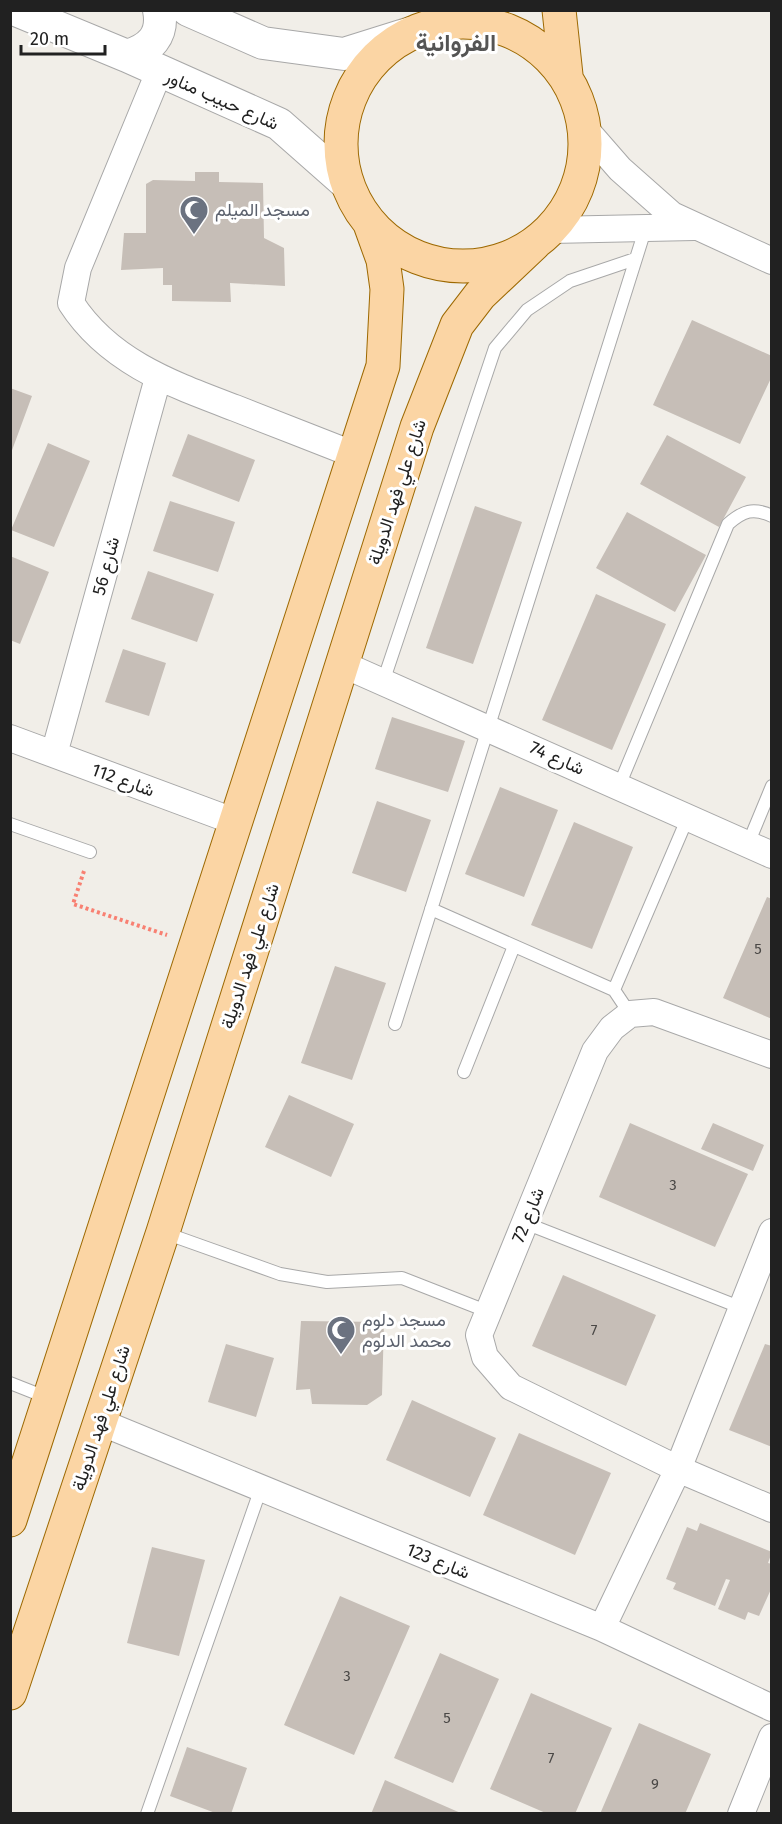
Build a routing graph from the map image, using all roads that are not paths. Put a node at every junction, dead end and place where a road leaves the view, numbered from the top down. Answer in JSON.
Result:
{"nodes":[{"id":1,"x":16,"y":10,"type":"edge"},
{"id":2,"x":159,"y":10,"type":"edge"},
{"id":3,"x":188,"y":10,"type":"edge"},
{"id":4,"x":559,"y":10,"type":"edge"},
{"id":5,"x":432,"y":22,"type":"edge"},
{"id":6,"x":127,"y":56,"type":"junction"},
{"id":7,"x":159,"y":72,"type":"junction"},
{"id":8,"x":566,"y":75,"type":"junction"},
{"id":9,"x":586,"y":130,"type":"junction"},
{"id":10,"x":347,"y":184,"type":"junction"},
{"id":11,"x":370,"y":224,"type":"junction"},
{"id":12,"x":695,"y":227,"type":"junction"},
{"id":13,"x":645,"y":230,"type":"junction"},
{"id":14,"x":542,"y":237,"type":"junction"},
{"id":15,"x":635,"y":259,"type":"junction"},
{"id":16,"x":771,"y":261,"type":"edge"},
{"id":17,"x":158,"y":378,"type":"junction"},
{"id":18,"x":365,"y":424,"type":"junction"},
{"id":19,"x":417,"y":427,"type":"junction"},
{"id":20,"x":355,"y":455,"type":"junction"},
{"id":21,"x":771,"y":516,"type":"edge"},
{"id":22,"x":342,"y":664,"type":"junction"},
{"id":23,"x":383,"y":682,"type":"junction"},
{"id":24,"x":488,"y":727,"type":"junction"},
{"id":25,"x":10,"y":738,"type":"edge"},
{"id":26,"x":54,"y":754,"type":"junction"},
{"id":27,"x":619,"y":786,"type":"junction"},
{"id":28,"x":771,"y":786,"type":"edge"},
{"id":29,"x":688,"y":817,"type":"junction"},
{"id":30,"x":236,"y":822,"type":"junction"},
{"id":31,"x":10,"y":824,"type":"edge"},
{"id":32,"x":748,"y":844,"type":"junction"},
{"id":33,"x":90,"y":852,"type":"road end"},
{"id":34,"x":771,"y":855,"type":"edge"},
{"id":35,"x":431,"y":909,"type":"junction"},
{"id":36,"x":514,"y":946,"type":"junction"},
{"id":37,"x":614,"y":990,"type":"junction"},
{"id":38,"x":630,"y":1014,"type":"junction"},
{"id":39,"x":395,"y":1024,"type":"dead end"},
{"id":40,"x":771,"y":1055,"type":"edge"},
{"id":41,"x":464,"y":1072,"type":"dead end"},
{"id":42,"x":525,"y":1223,"type":"junction"},
{"id":43,"x":162,"y":1232,"type":"junction"},
{"id":44,"x":771,"y":1232,"type":"edge"},
{"id":45,"x":742,"y":1308,"type":"junction"},
{"id":46,"x":489,"y":1312,"type":"junction"},
{"id":47,"x":10,"y":1383,"type":"edge"},
{"id":48,"x":49,"y":1399,"type":"junction"},
{"id":49,"x":100,"y":1422,"type":"junction"},
{"id":50,"x":678,"y":1468,"type":"junction"},
{"id":51,"x":261,"y":1488,"type":"junction"},
{"id":52,"x":771,"y":1509,"type":"edge"},
{"id":53,"x":10,"y":1520,"type":"edge"},
{"id":54,"x":602,"y":1628,"type":"junction"},
{"id":55,"x":10,"y":1693,"type":"edge"},
{"id":56,"x":771,"y":1708,"type":"edge"},
{"id":57,"x":771,"y":1737,"type":"edge"},
{"id":58,"x":147,"y":1814,"type":"edge"},
{"id":59,"x":741,"y":1814,"type":"edge"}],
"edges":[{"from":1,"to":6,"type":"street","name":"شارع حبيب مناور"},
{"from":2,"to":6,"type":"street"},
{"from":3,"to":5,"type":"street"},
{"from":4,"to":8,"type":"main road"},
{"from":5,"to":8,"type":"main road"},
{"from":5,"to":10,"type":"main road"},
{"from":6,"to":7,"type":"street","name":"شارع حبيب مناور"},
{"from":7,"to":10,"type":"street","name":"شارع حبيب مناور"},
{"from":7,"to":17,"type":"street"},
{"from":8,"to":9,"type":"main road","name":"شارع علي فهد الدويلة"},
{"from":9,"to":12,"type":"street"},
{"from":9,"to":14,"type":"main road","name":"شارع علي فهد الدويلة"},
{"from":10,"to":11,"type":"main road"},
{"from":11,"to":14,"type":"main road"},
{"from":11,"to":18,"type":"main road"},
{"from":12,"to":13,"type":"street"},
{"from":12,"to":16,"type":"street"},
{"from":13,"to":14,"type":"street"},
{"from":13,"to":15,"type":"lane"},
{"from":14,"to":19,"type":"main road","name":"شارع علي فهد الدويلة"},
{"from":15,"to":23,"type":"lane"},
{"from":15,"to":24,"type":"lane"},
{"from":17,"to":20,"type":"street"},
{"from":17,"to":26,"type":"street","name":"شارع 56"},
{"from":18,"to":19,"type":"main road"},
{"from":18,"to":20,"type":"main road"},
{"from":19,"to":22,"type":"main road","name":"شارع علي فهد الدويلة"},
{"from":20,"to":30,"type":"main road"},
{"from":21,"to":27,"type":"lane"},
{"from":22,"to":23,"type":"street","name":"شارع 74"},
{"from":22,"to":43,"type":"main road","name":"شارع علي فهد الدويلة"},
{"from":23,"to":24,"type":"street","name":"شارع 74"},
{"from":24,"to":27,"type":"street","name":"شارع 74"},
{"from":24,"to":35,"type":"lane"},
{"from":25,"to":26,"type":"street","name":"شارع 112"},
{"from":26,"to":30,"type":"street","name":"شارع 112"},
{"from":27,"to":29,"type":"street","name":"شارع 74"},
{"from":28,"to":32,"type":"lane"},
{"from":29,"to":32,"type":"street","name":"شارع 74"},
{"from":29,"to":37,"type":"lane"},
{"from":30,"to":48,"type":"main road"},
{"from":31,"to":33,"type":"lane"},
{"from":32,"to":34,"type":"street","name":"شارع 74"},
{"from":35,"to":36,"type":"lane"},
{"from":35,"to":39,"type":"lane"},
{"from":36,"to":37,"type":"lane"},
{"from":36,"to":41,"type":"lane"},
{"from":37,"to":38,"type":"lane"},
{"from":38,"to":40,"type":"street"},
{"from":38,"to":42,"type":"street","name":"شارع 72"},
{"from":42,"to":45,"type":"lane"},
{"from":42,"to":46,"type":"street","name":"شارع 72"},
{"from":43,"to":46,"type":"lane"},
{"from":43,"to":49,"type":"main road","name":"شارع علي فهد الدويلة"},
{"from":44,"to":45,"type":"street"},
{"from":45,"to":50,"type":"street"},
{"from":46,"to":50,"type":"street","name":"شارع 72"},
{"from":47,"to":48,"type":"lane"},
{"from":48,"to":53,"type":"main road"},
{"from":49,"to":51,"type":"street","name":"شارع 123"},
{"from":49,"to":55,"type":"main road","name":"شارع علي فهد الدويلة"},
{"from":50,"to":52,"type":"street","name":"شارع 72"},
{"from":50,"to":54,"type":"street"},
{"from":51,"to":54,"type":"street","name":"شارع 123"},
{"from":51,"to":58,"type":"lane"},
{"from":54,"to":56,"type":"street","name":"شارع 123"},
{"from":57,"to":59,"type":"street"}]}
